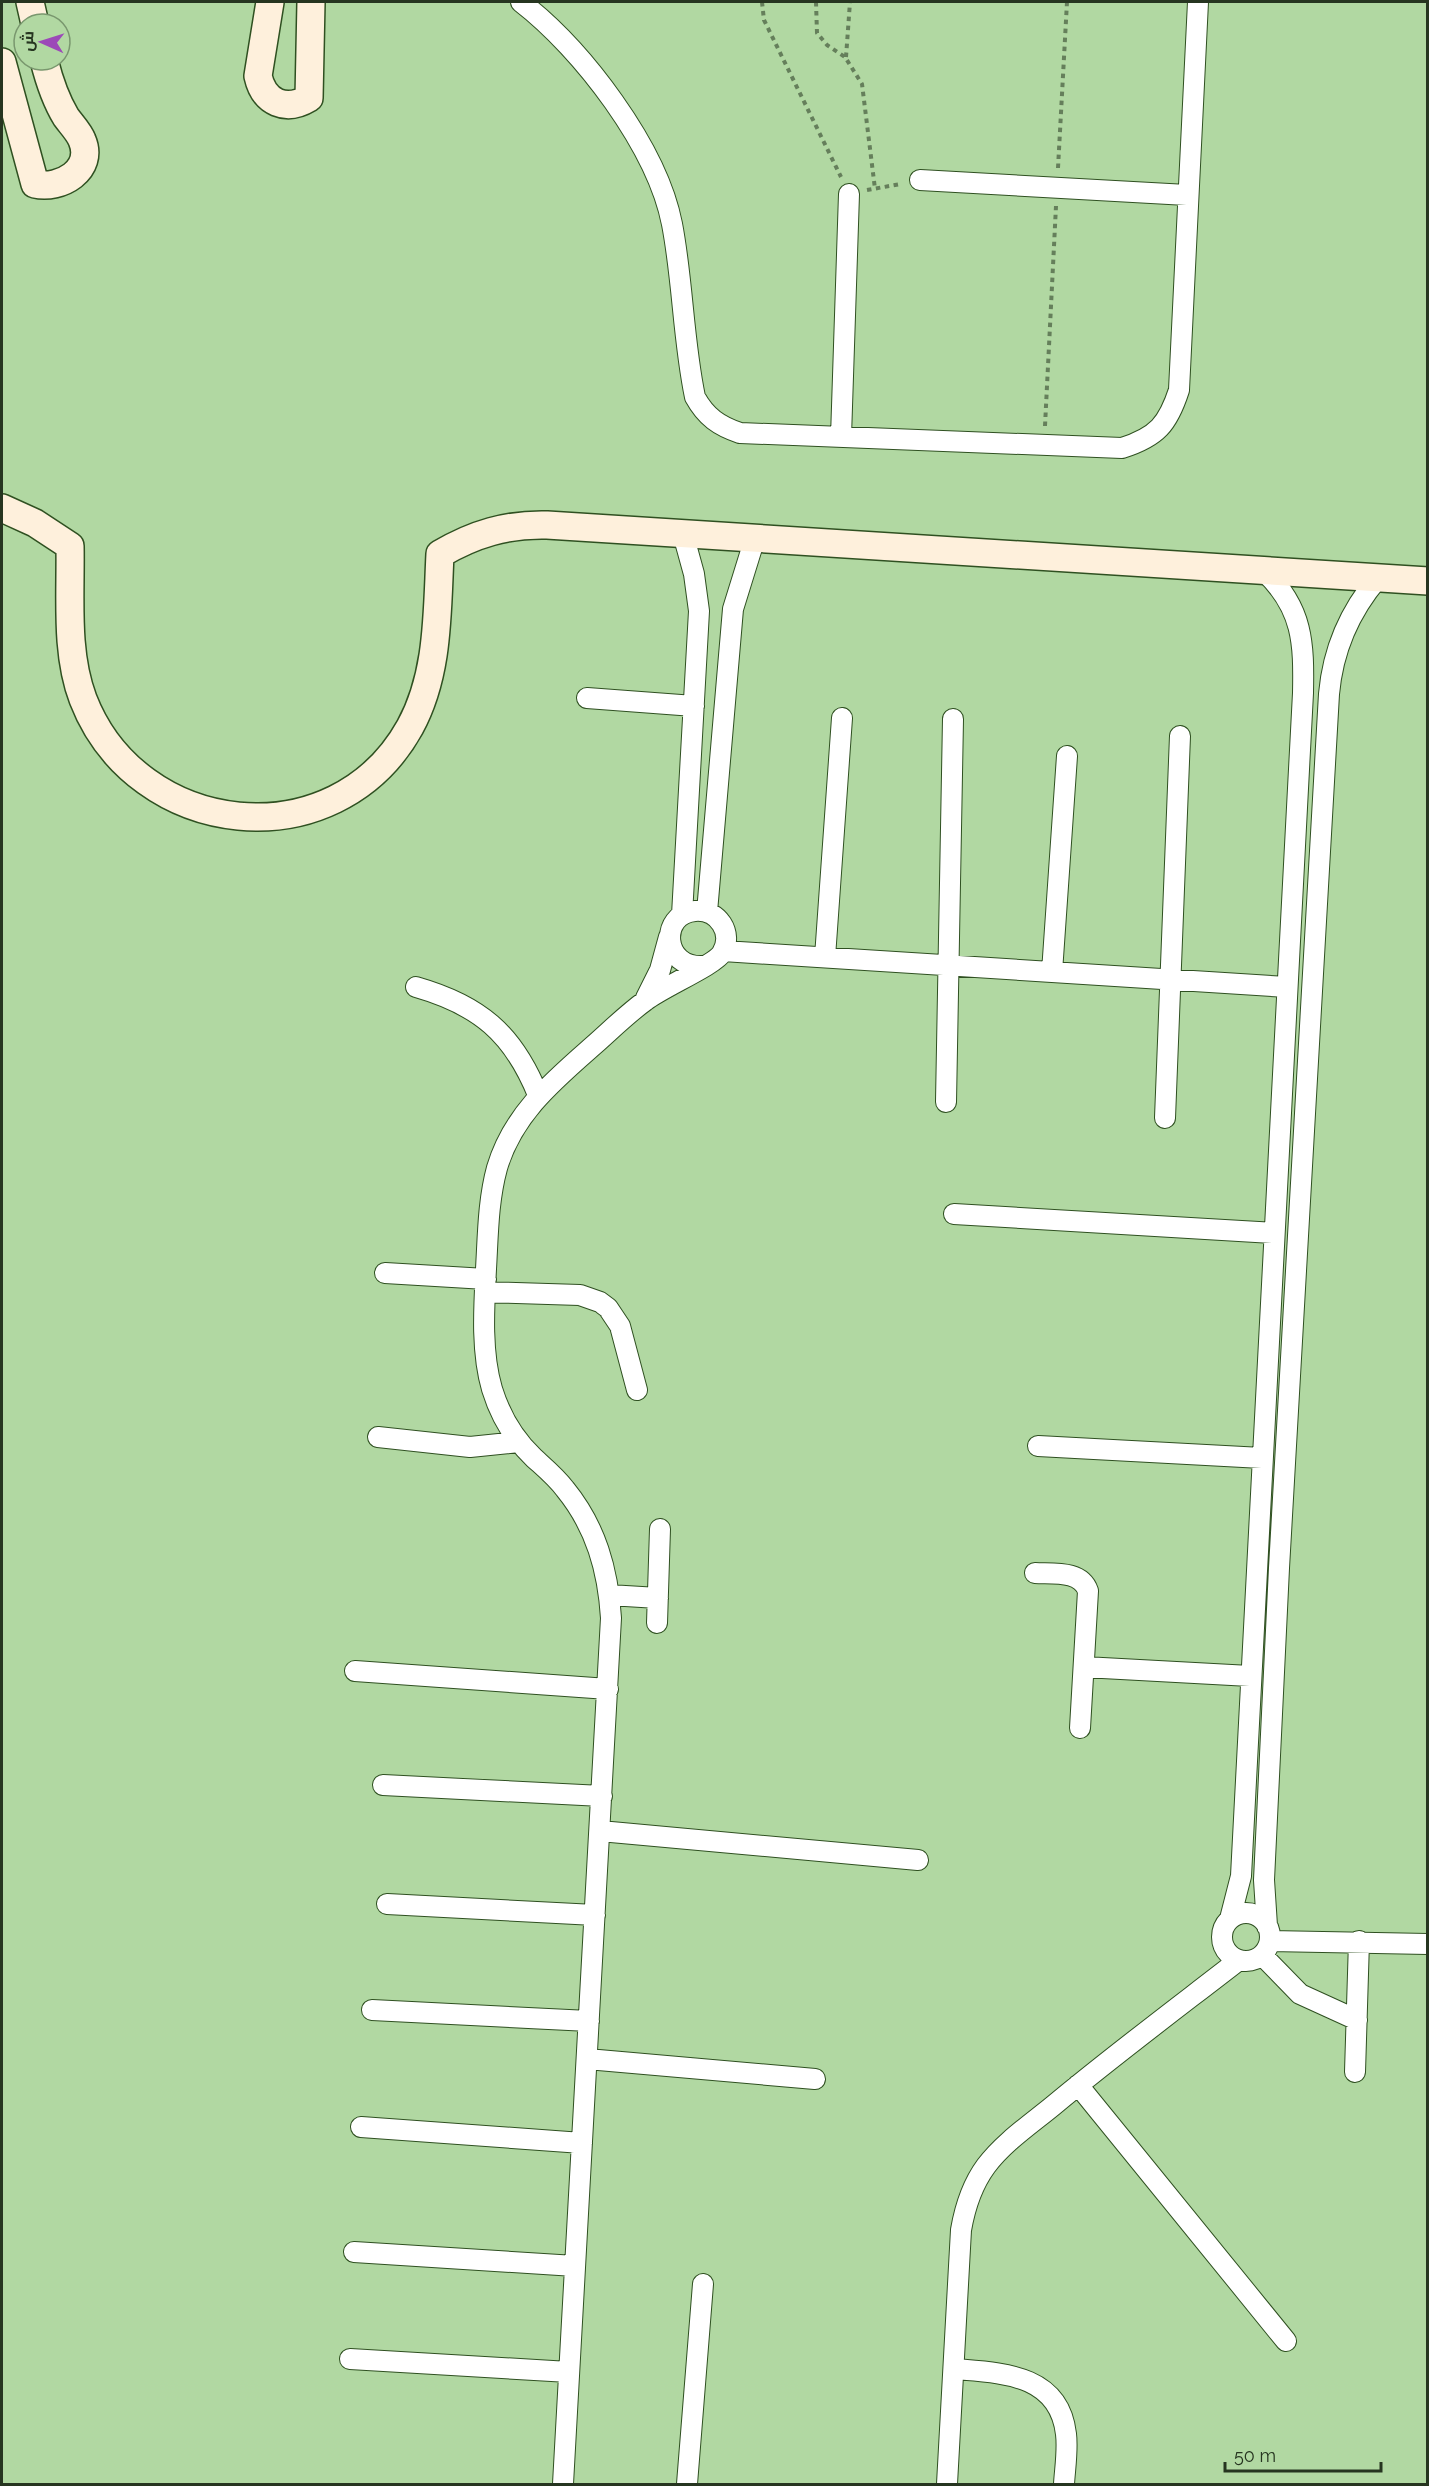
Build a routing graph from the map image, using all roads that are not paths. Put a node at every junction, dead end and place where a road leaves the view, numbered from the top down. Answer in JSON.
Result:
{"nodes":[{"id":1,"x":270,"y":2,"type":"edge"},
{"id":2,"x":311,"y":2,"type":"edge"},
{"id":3,"x":521,"y":2,"type":"edge"},
{"id":4,"x":1198,"y":2,"type":"edge"},
{"id":5,"x":2,"y":62,"type":"edge"},
{"id":6,"x":48,"y":72,"type":"edge"},
{"id":7,"x":920,"y":180,"type":"road end"},
{"id":8,"x":849,"y":194,"type":"road end"},
{"id":9,"x":1187,"y":195,"type":"junction"},
{"id":10,"x":841,"y":437,"type":"junction"},
{"id":11,"x":2,"y":508,"type":"edge"},
{"id":12,"x":683,"y":534,"type":"junction"},
{"id":13,"x":755,"y":538,"type":"junction"},
{"id":14,"x":1265,"y":572,"type":"junction"},
{"id":15,"x":1378,"y":578,"type":"junction"},
{"id":16,"x":1428,"y":580,"type":"edge"},
{"id":17,"x":699,"y":629,"type":"junction"},
{"id":18,"x":730,"y":632,"type":"junction"},
{"id":19,"x":587,"y":698,"type":"dead end"},
{"id":20,"x":694,"y":706,"type":"junction"},
{"id":21,"x":842,"y":718,"type":"dead end"},
{"id":22,"x":953,"y":719,"type":"dead end"},
{"id":23,"x":1180,"y":736,"type":"dead end"},
{"id":24,"x":1067,"y":756,"type":"dead end"},
{"id":25,"x":707,"y":912,"type":"junction"},
{"id":26,"x":682,"y":915,"type":"junction"},
{"id":27,"x":669,"y":937,"type":"junction"},
{"id":28,"x":723,"y":951,"type":"junction"},
{"id":29,"x":825,"y":957,"type":"junction"},
{"id":30,"x":949,"y":965,"type":"junction"},
{"id":31,"x":704,"y":966,"type":"junction"},
{"id":32,"x":1053,"y":972,"type":"junction"},
{"id":33,"x":1171,"y":979,"type":"junction"},
{"id":34,"x":416,"y":987,"type":"dead end"},
{"id":35,"x":1287,"y":987,"type":"junction"},
{"id":36,"x":645,"y":1000,"type":"junction"},
{"id":37,"x":1282,"y":1087,"type":"junction"},
{"id":38,"x":1306,"y":1088,"type":"junction"},
{"id":39,"x":538,"y":1095,"type":"junction"},
{"id":40,"x":946,"y":1102,"type":"dead end"},
{"id":41,"x":1165,"y":1118,"type":"dead end"},
{"id":42,"x":954,"y":1214,"type":"dead end"},
{"id":43,"x":1274,"y":1233,"type":"junction"},
{"id":44,"x":385,"y":1273,"type":"dead end"},
{"id":45,"x":485,"y":1285,"type":"junction"},
{"id":46,"x":637,"y":1390,"type":"dead end"},
{"id":47,"x":378,"y":1437,"type":"dead end"},
{"id":48,"x":519,"y":1442,"type":"junction"},
{"id":49,"x":1038,"y":1446,"type":"dead end"},
{"id":50,"x":1262,"y":1458,"type":"junction"},
{"id":51,"x":660,"y":1529,"type":"dead end"},
{"id":52,"x":1256,"y":1566,"type":"junction"},
{"id":53,"x":1279,"y":1568,"type":"junction"},
{"id":54,"x":1035,"y":1573,"type":"dead end"},
{"id":55,"x":609,"y":1595,"type":"junction"},
{"id":56,"x":658,"y":1598,"type":"junction"},
{"id":57,"x":657,"y":1623,"type":"dead end"},
{"id":58,"x":1084,"y":1667,"type":"junction"},
{"id":59,"x":355,"y":1671,"type":"dead end"},
{"id":60,"x":1250,"y":1676,"type":"junction"},
{"id":61,"x":608,"y":1689,"type":"junction"},
{"id":62,"x":1080,"y":1728,"type":"dead end"},
{"id":63,"x":383,"y":1785,"type":"dead end"},
{"id":64,"x":602,"y":1796,"type":"junction"},
{"id":65,"x":600,"y":1831,"type":"junction"},
{"id":66,"x":918,"y":1860,"type":"dead end"},
{"id":67,"x":387,"y":1904,"type":"dead end"},
{"id":68,"x":595,"y":1915,"type":"junction"},
{"id":69,"x":1230,"y":1919,"type":"junction"},
{"id":70,"x":1267,"y":1941,"type":"junction"},
{"id":71,"x":1359,"y":1941,"type":"junction"},
{"id":72,"x":1428,"y":1944,"type":"edge"},
{"id":73,"x":1239,"y":1960,"type":"junction"},
{"id":74,"x":372,"y":2010,"type":"dead end"},
{"id":75,"x":1357,"y":2020,"type":"junction"},
{"id":76,"x":589,"y":2021,"type":"junction"},
{"id":77,"x":587,"y":2060,"type":"junction"},
{"id":78,"x":1355,"y":2072,"type":"dead end"},
{"id":79,"x":815,"y":2079,"type":"dead end"},
{"id":80,"x":1078,"y":2085,"type":"junction"},
{"id":81,"x":361,"y":2127,"type":"dead end"},
{"id":82,"x":582,"y":2143,"type":"junction"},
{"id":83,"x":354,"y":2252,"type":"dead end"},
{"id":84,"x":575,"y":2266,"type":"junction"},
{"id":85,"x":703,"y":2283,"type":"dead end"},
{"id":86,"x":1286,"y":2341,"type":"dead end"},
{"id":87,"x":350,"y":2359,"type":"dead end"},
{"id":88,"x":954,"y":2369,"type":"junction"},
{"id":89,"x":569,"y":2372,"type":"junction"},
{"id":90,"x":563,"y":2484,"type":"edge"},
{"id":91,"x":687,"y":2484,"type":"edge"},
{"id":92,"x":947,"y":2484,"type":"edge"},
{"id":93,"x":1064,"y":2484,"type":"edge"}],
"edges":[{"from":1,"to":2,"type":"street"},
{"from":3,"to":10,"type":"street"},
{"from":4,"to":9,"type":"street"},
{"from":5,"to":6,"type":"street"},
{"from":7,"to":9,"type":"street"},
{"from":8,"to":10,"type":"street"},
{"from":9,"to":10,"type":"street"},
{"from":11,"to":12,"type":"street"},
{"from":12,"to":13,"type":"street"},
{"from":12,"to":17,"type":"street"},
{"from":13,"to":14,"type":"street"},
{"from":13,"to":18,"type":"street"},
{"from":14,"to":15,"type":"street"},
{"from":14,"to":35,"type":"street"},
{"from":15,"to":16,"type":"street"},
{"from":15,"to":38,"type":"street"},
{"from":17,"to":18,"type":"street"},
{"from":17,"to":20,"type":"street"},
{"from":18,"to":25,"type":"street"},
{"from":19,"to":20,"type":"street"},
{"from":20,"to":26,"type":"street"},
{"from":21,"to":29,"type":"street"},
{"from":22,"to":30,"type":"street"},
{"from":23,"to":33,"type":"street"},
{"from":24,"to":32,"type":"street"},
{"from":25,"to":26,"type":"street"},
{"from":25,"to":28,"type":"street"},
{"from":26,"to":27,"type":"street"},
{"from":27,"to":31,"type":"street"},
{"from":27,"to":36,"type":"street"},
{"from":28,"to":29,"type":"street"},
{"from":28,"to":31,"type":"street"},
{"from":29,"to":30,"type":"street"},
{"from":30,"to":32,"type":"street"},
{"from":30,"to":40,"type":"street"},
{"from":31,"to":36,"type":"street"},
{"from":32,"to":33,"type":"street"},
{"from":33,"to":35,"type":"street"},
{"from":33,"to":41,"type":"street"},
{"from":34,"to":39,"type":"street"},
{"from":35,"to":37,"type":"street"},
{"from":36,"to":39,"type":"street"},
{"from":37,"to":38,"type":"street"},
{"from":37,"to":43,"type":"street"},
{"from":38,"to":53,"type":"street"},
{"from":39,"to":45,"type":"street"},
{"from":42,"to":43,"type":"street"},
{"from":43,"to":50,"type":"street"},
{"from":44,"to":45,"type":"street"},
{"from":45,"to":46,"type":"street"},
{"from":45,"to":48,"type":"street"},
{"from":47,"to":48,"type":"street"},
{"from":48,"to":55,"type":"street"},
{"from":49,"to":50,"type":"street"},
{"from":50,"to":52,"type":"street"},
{"from":51,"to":56,"type":"street"},
{"from":52,"to":53,"type":"street"},
{"from":52,"to":60,"type":"street"},
{"from":53,"to":70,"type":"street"},
{"from":54,"to":58,"type":"street"},
{"from":55,"to":56,"type":"street"},
{"from":55,"to":61,"type":"street"},
{"from":56,"to":57,"type":"street"},
{"from":58,"to":60,"type":"street"},
{"from":58,"to":62,"type":"street"},
{"from":59,"to":61,"type":"street"},
{"from":60,"to":69,"type":"street"},
{"from":61,"to":64,"type":"street"},
{"from":63,"to":64,"type":"street"},
{"from":64,"to":65,"type":"street"},
{"from":65,"to":66,"type":"street"},
{"from":65,"to":68,"type":"street"},
{"from":67,"to":68,"type":"street"},
{"from":68,"to":76,"type":"street"},
{"from":69,"to":70,"type":"street"},
{"from":69,"to":73,"type":"street"},
{"from":70,"to":71,"type":"street"},
{"from":70,"to":73,"type":"street"},
{"from":70,"to":75,"type":"street"},
{"from":71,"to":72,"type":"street"},
{"from":71,"to":75,"type":"street"},
{"from":73,"to":80,"type":"street"},
{"from":74,"to":76,"type":"street"},
{"from":75,"to":78,"type":"street"},
{"from":76,"to":77,"type":"street"},
{"from":77,"to":79,"type":"street"},
{"from":77,"to":82,"type":"street"},
{"from":80,"to":86,"type":"street"},
{"from":80,"to":88,"type":"street"},
{"from":81,"to":82,"type":"street"},
{"from":82,"to":84,"type":"street"},
{"from":83,"to":84,"type":"street"},
{"from":84,"to":89,"type":"street"},
{"from":85,"to":91,"type":"street"},
{"from":87,"to":89,"type":"street"},
{"from":88,"to":92,"type":"street"},
{"from":88,"to":93,"type":"street"},
{"from":89,"to":90,"type":"street"}]}
